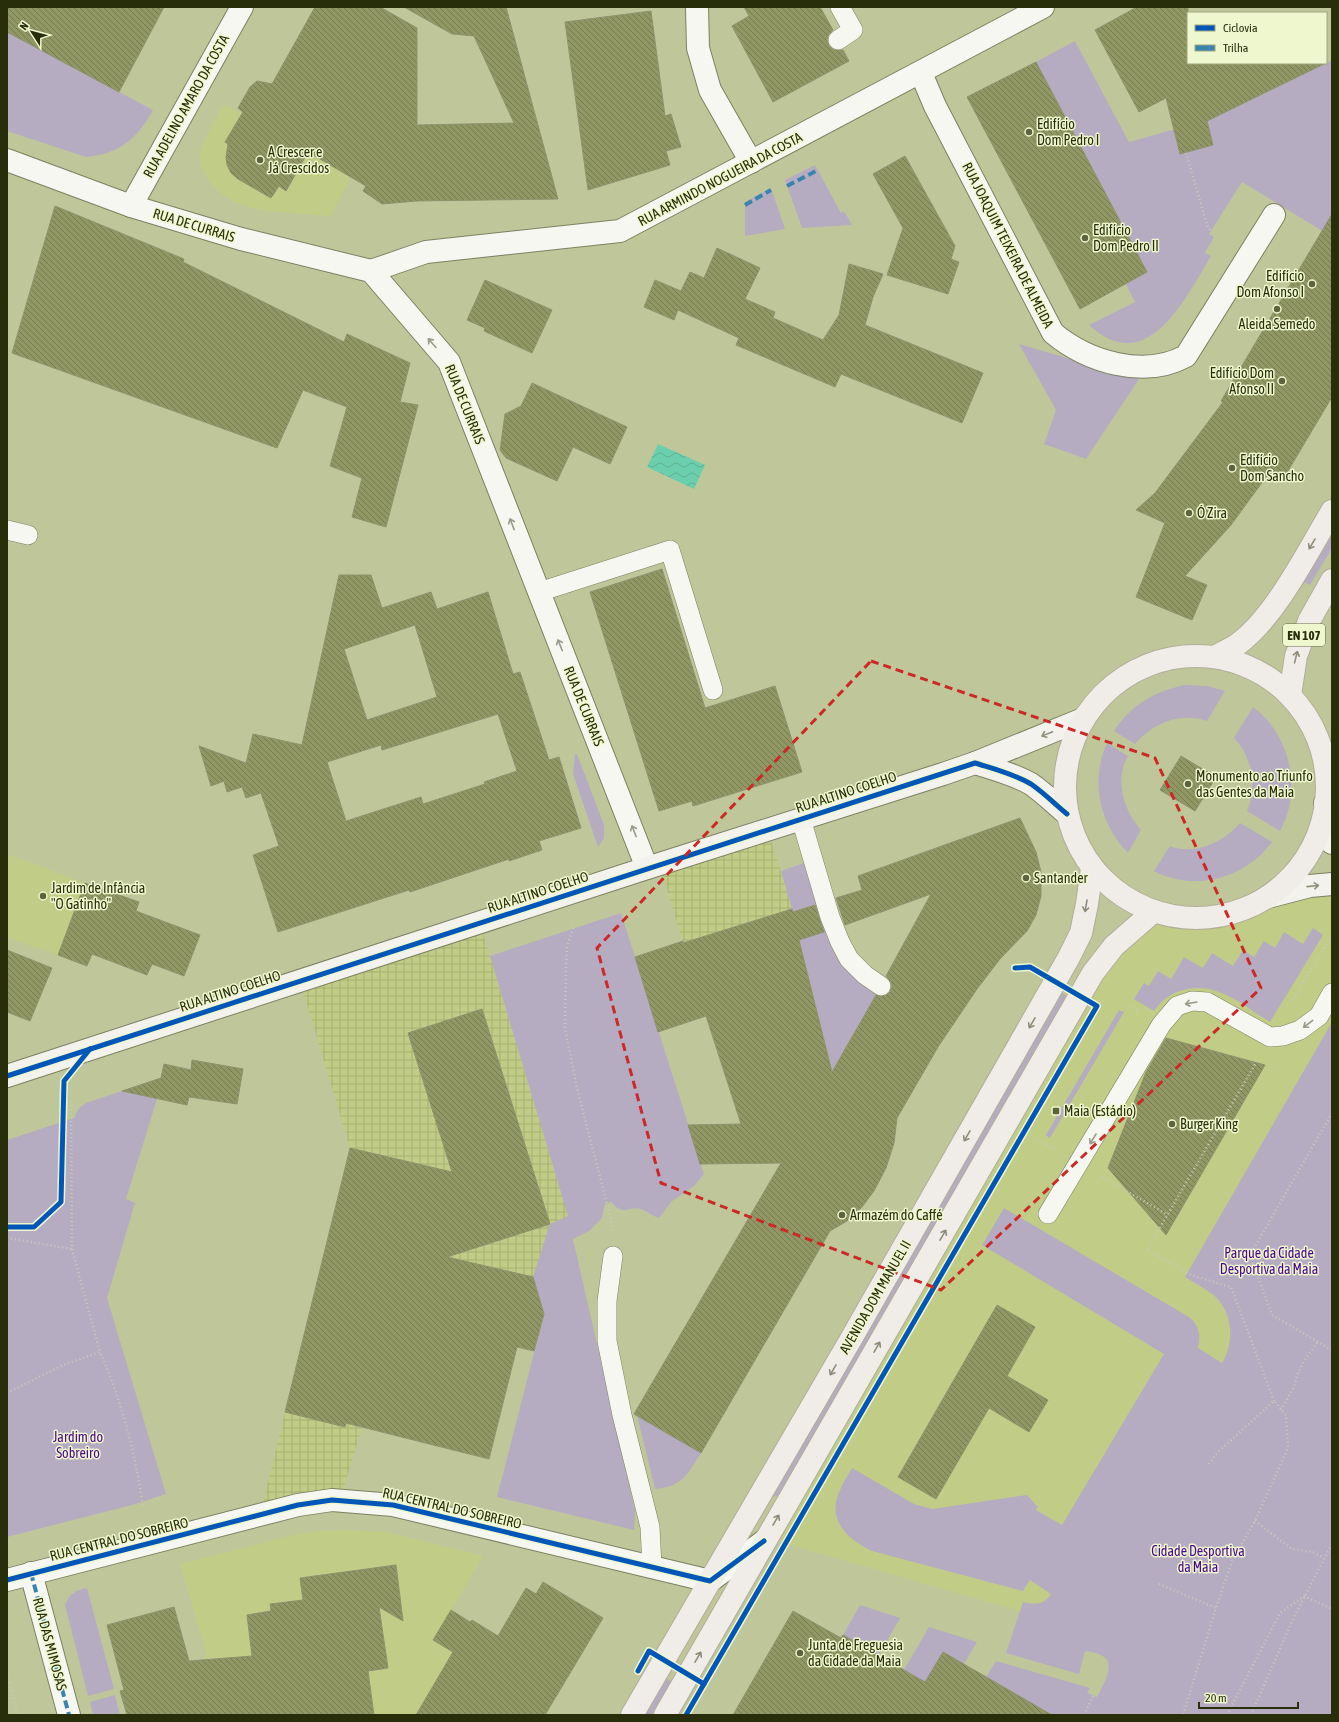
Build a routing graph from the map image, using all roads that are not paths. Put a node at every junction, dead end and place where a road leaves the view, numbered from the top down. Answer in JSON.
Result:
{"nodes":[{"id":1,"x":242,"y":7,"type":"edge"},
{"id":2,"x":697,"y":7,"type":"edge"},
{"id":3,"x":840,"y":7,"type":"edge"},
{"id":4,"x":1043,"y":7,"type":"edge"},
{"id":5,"x":838,"y":40,"type":"dead end"},
{"id":6,"x":920,"y":73,"type":"junction"},
{"id":7,"x":7,"y":160,"type":"edge"},
{"id":8,"x":750,"y":162,"type":"junction"},
{"id":9,"x":131,"y":206,"type":"junction"},
{"id":10,"x":1274,"y":215,"type":"dead end"},
{"id":11,"x":371,"y":271,"type":"junction"},
{"id":12,"x":1332,"y":511,"type":"edge"},
{"id":13,"x":7,"y":530,"type":"edge"},
{"id":14,"x":28,"y":535,"type":"dead end"},
{"id":15,"x":1332,"y":580,"type":"edge"},
{"id":16,"x":539,"y":592,"type":"junction"},
{"id":17,"x":1214,"y":657,"type":"junction"},
{"id":18,"x":713,"y":690,"type":"dead end"},
{"id":19,"x":1290,"y":695,"type":"junction"},
{"id":20,"x":1084,"y":719,"type":"junction"},
{"id":21,"x":976,"y":763,"type":"junction"},
{"id":22,"x":1325,"y":803,"type":"junction"},
{"id":23,"x":1067,"y":814,"type":"junction"},
{"id":24,"x":800,"y":819,"type":"junction"},
{"id":25,"x":1332,"y":843,"type":"edge"},
{"id":26,"x":647,"y":868,"type":"junction"},
{"id":27,"x":1092,"y":868,"type":"junction"},
{"id":28,"x":1332,"y":884,"type":"edge"},
{"id":29,"x":1268,"y":896,"type":"junction"},
{"id":30,"x":1153,"y":912,"type":"junction"},
{"id":31,"x":881,"y":986,"type":"dead end"},
{"id":32,"x":1332,"y":993,"type":"edge"},
{"id":33,"x":7,"y":1076,"type":"edge"},
{"id":34,"x":1048,"y":1214,"type":"dead end"},
{"id":35,"x":613,"y":1256,"type":"road end"},
{"id":36,"x":764,"y":1541,"type":"junction"},
{"id":37,"x":652,"y":1567,"type":"junction"},
{"id":38,"x":32,"y":1573,"type":"junction"},
{"id":39,"x":7,"y":1580,"type":"edge"},
{"id":40,"x":710,"y":1581,"type":"junction"},
{"id":41,"x":69,"y":1715,"type":"edge"},
{"id":42,"x":632,"y":1715,"type":"edge"},
{"id":43,"x":665,"y":1715,"type":"edge"}],
"edges":[{"from":1,"to":9,"type":"street","name":"RUA ADELINO AMARO DA COSTA"},
{"from":2,"to":8,"type":"street"},
{"from":3,"to":5,"type":"lane"},
{"from":4,"to":6,"type":"street","name":"RUA ARMINDO NOGUEIRA DA COSTA"},
{"from":6,"to":8,"type":"street","name":"RUA ARMINDO NOGUEIRA DA COSTA"},
{"from":6,"to":10,"type":"street","name":"RUA JOAQUIM TEIXEIRA DE ALMEIDA"},
{"from":7,"to":9,"type":"street","name":"RUA DE CURRAIS"},
{"from":8,"to":11,"type":"street","name":"RUA ARMINDO NOGUEIRA DA COSTA"},
{"from":9,"to":11,"type":"street","name":"RUA DE CURRAIS"},
{"from":16,"to":11,"type":"street","name":"RUA DE CURRAIS","one_way":true},
{"from":12,"to":17,"type":"main road","one_way":true},
{"from":13,"to":14,"type":"lane"},
{"from":19,"to":15,"type":"main road","number":"EN 107","one_way":true},
{"from":16,"to":18,"type":"lane"},
{"from":26,"to":16,"type":"street","name":"RUA DE CURRAIS","one_way":true},
{"from":17,"to":19,"type":"main road"},
{"from":17,"to":20,"type":"main road"},
{"from":19,"to":22,"type":"main road"},
{"from":20,"to":21,"type":"main road","name":"RUA ALTINO COELHO","one_way":true},
{"from":20,"to":23,"type":"main road"},
{"from":21,"to":23,"type":"main road"},
{"from":21,"to":24,"type":"main road","name":"RUA ALTINO COELHO"},
{"from":22,"to":25,"type":"main road"},
{"from":22,"to":29,"type":"main road"},
{"from":23,"to":27,"type":"main road"},
{"from":24,"to":26,"type":"main road","name":"RUA ALTINO COELHO"},
{"from":24,"to":31,"type":"lane"},
{"from":26,"to":33,"type":"main road","name":"RUA ALTINO COELHO"},
{"from":27,"to":30,"type":"main road"},
{"from":27,"to":40,"type":"main road","name":"AVENIDA DOM MANUEL II","one_way":true},
{"from":29,"to":28,"type":"main road","one_way":true},
{"from":29,"to":30,"type":"main road"},
{"from":36,"to":30,"type":"main road","name":"AVENIDA DOM MANUEL II","one_way":true},
{"from":32,"to":34,"type":"lane","one_way":true},
{"from":35,"to":37,"type":"lane"},
{"from":36,"to":40,"type":"street"},
{"from":43,"to":36,"type":"main road","name":"AVENIDA DOM MANUEL II","one_way":true},
{"from":37,"to":38,"type":"street","name":"RUA CENTRAL DO SOBREIRO"},
{"from":37,"to":40,"type":"street","name":"RUA CENTRAL DO SOBREIRO"},
{"from":38,"to":39,"type":"street","name":"RUA CENTRAL DO SOBREIRO"},
{"from":38,"to":41,"type":"street","name":"RUA DAS MIMOSAS"},
{"from":40,"to":42,"type":"main road","name":"AVENIDA DOM MANUEL II"}]}
